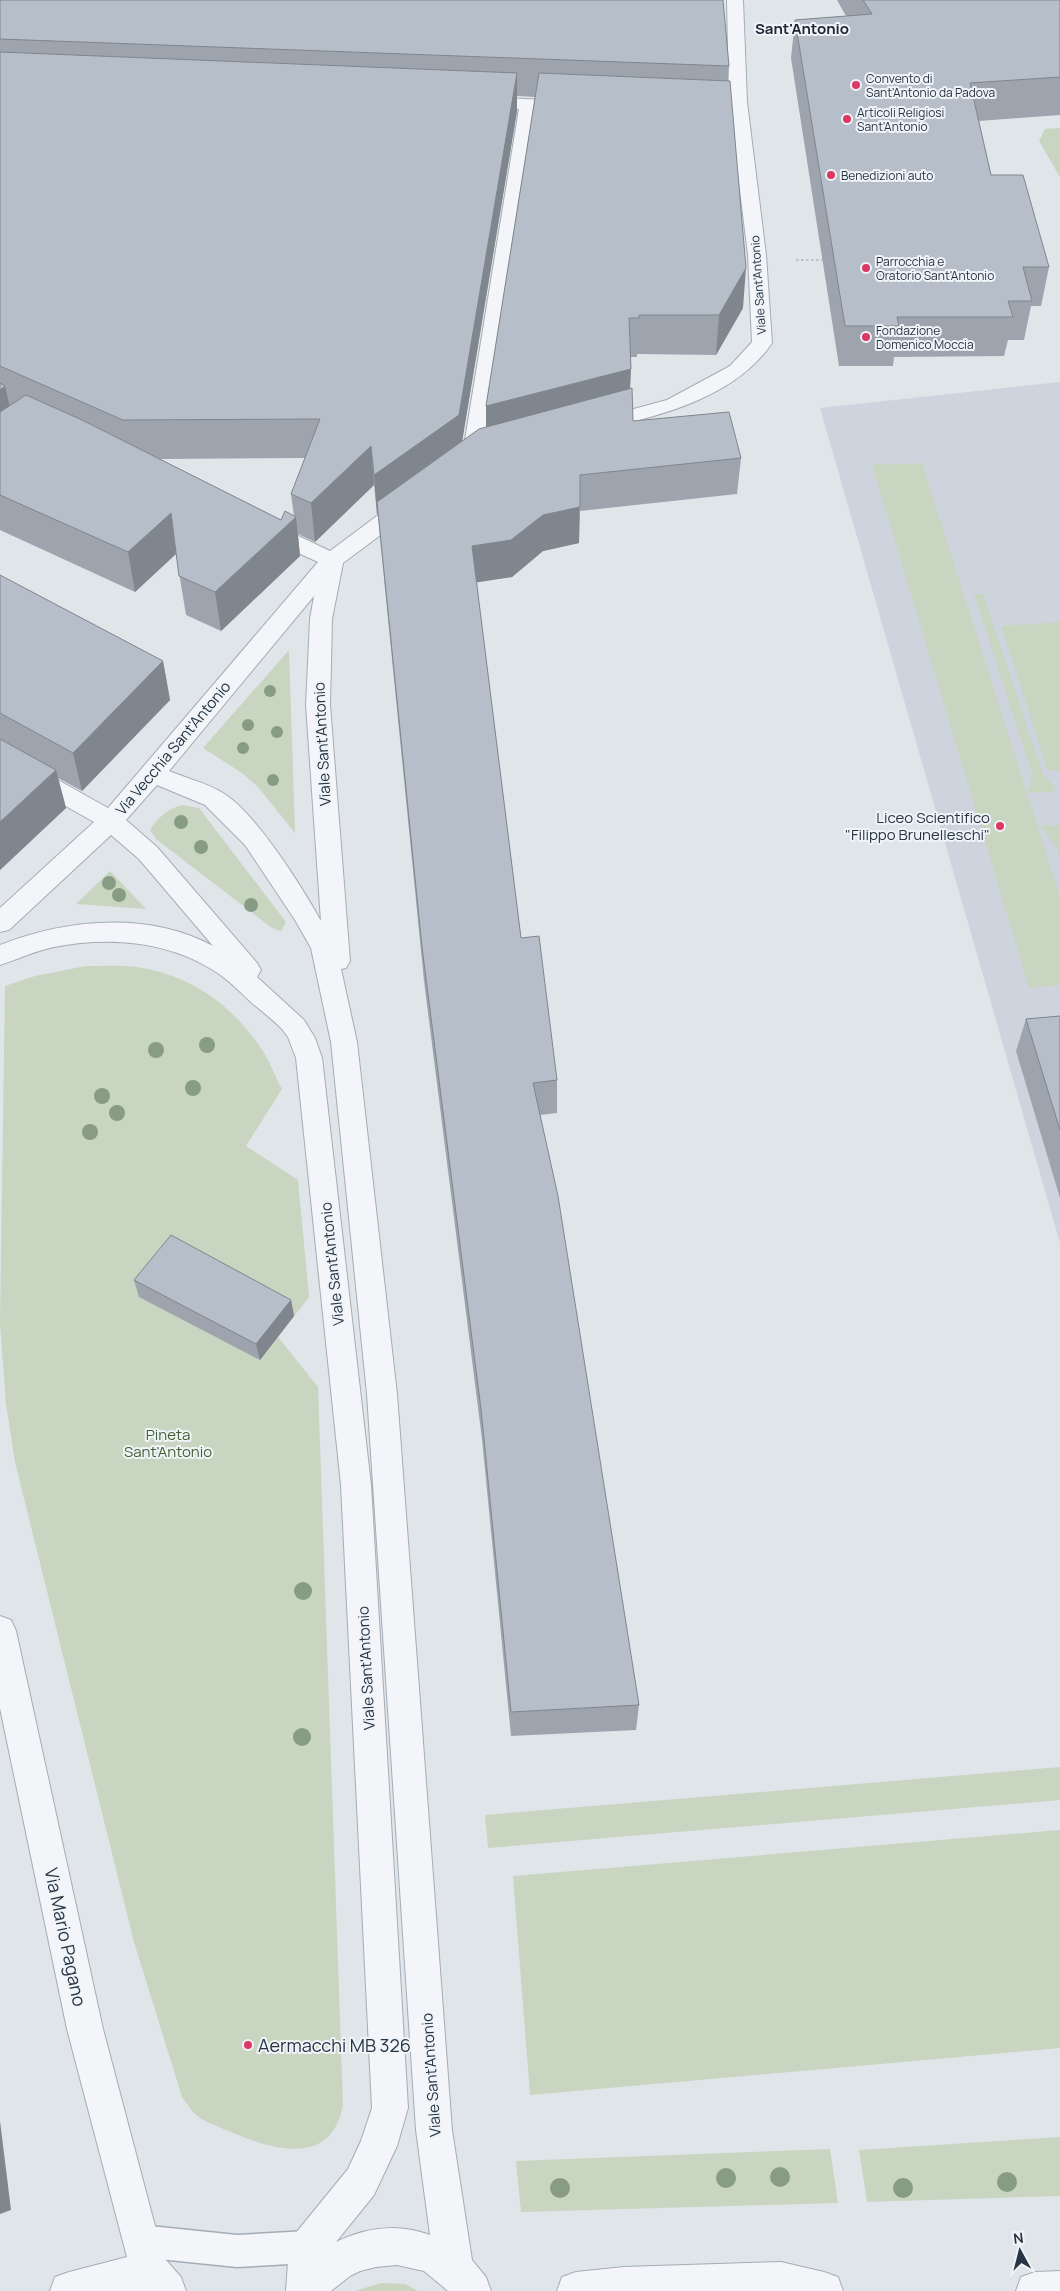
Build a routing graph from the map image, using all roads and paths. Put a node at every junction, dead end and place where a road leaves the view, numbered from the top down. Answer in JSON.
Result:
{"nodes":[{"id":1,"x":731,"y":2,"type":"edge"},
{"id":2,"x":460,"y":101,"type":"edge"},
{"id":3,"x":530,"y":104,"type":"junction"},
{"id":4,"x":586,"y":107,"type":"edge"},
{"id":5,"x":795,"y":260,"type":"dead end"},
{"id":6,"x":823,"y":260,"type":"dead end"},
{"id":7,"x":578,"y":430,"type":"edge"},
{"id":8,"x":473,"y":460,"type":"edge"},
{"id":9,"x":425,"y":492,"type":"edge"},
{"id":10,"x":250,"y":523,"type":"edge"},
{"id":11,"x":332,"y":560,"type":"junction"},
{"id":12,"x":0,"y":758,"type":"edge"},
{"id":13,"x":153,"y":774,"type":"junction"},
{"id":14,"x":111,"y":821,"type":"junction"},
{"id":15,"x":0,"y":922,"type":"edge"},
{"id":16,"x":0,"y":955,"type":"edge"},
{"id":17,"x":296,"y":1027,"type":"junction"},
{"id":18,"x":344,"y":1042,"type":"junction"},
{"id":19,"x":0,"y":1631,"type":"edge"},
{"id":20,"x":308,"y":2247,"type":"junction"},
{"id":21,"x":152,"y":2267,"type":"edge"},
{"id":22,"x":463,"y":2280,"type":"edge"},
{"id":23,"x":306,"y":2290,"type":"edge"},
{"id":24,"x":1060,"y":2290,"type":"edge"},
{"id":25,"x":68,"y":2291,"type":"edge"},
{"id":26,"x":576,"y":2291,"type":"edge"},
{"id":27,"x":824,"y":2291,"type":"edge"},
{"id":28,"x":1035,"y":2291,"type":"edge"}],
"edges":[{"from":1,"to":7,"type":"street","name":"Viale Sant'Antonio"},
{"from":2,"to":3,"type":"street"},
{"from":3,"to":4,"type":"street"},
{"from":3,"to":8,"type":"street"},
{"from":5,"to":6,"type":"path"},
{"from":9,"to":11,"type":"street"},
{"from":10,"to":11,"type":"street"},
{"from":11,"to":13,"type":"street","name":"Via Vecchia Sant'Antonio"},
{"from":11,"to":18,"type":"street","name":"Viale Sant'Antonio"},
{"from":12,"to":14,"type":"street","name":"Viale Sant'Antonio"},
{"from":13,"to":14,"type":"street","name":"Via Vecchia Sant'Antonio"},
{"from":13,"to":18,"type":"street","name":"Viale Sant'Antonio"},
{"from":14,"to":15,"type":"street","name":"Via Vecchia Sant'Antonio"},
{"from":14,"to":17,"type":"street","name":"Viale Sant'Antonio"},
{"from":16,"to":17,"type":"street","name":"Viale Sant'Antonio"},
{"from":17,"to":20,"type":"street","name":"Viale Sant'Antonio"},
{"from":18,"to":22,"type":"street","name":"Viale Sant'Antonio"},
{"from":19,"to":21,"type":"street","name":"Via Mario Pagano"},
{"from":20,"to":21,"type":"lane"},
{"from":20,"to":23,"type":"street"},
{"from":21,"to":25,"type":"street"},
{"from":22,"to":23,"type":"street"},
{"from":24,"to":28,"type":"street"},
{"from":26,"to":27,"type":"street"}]}
